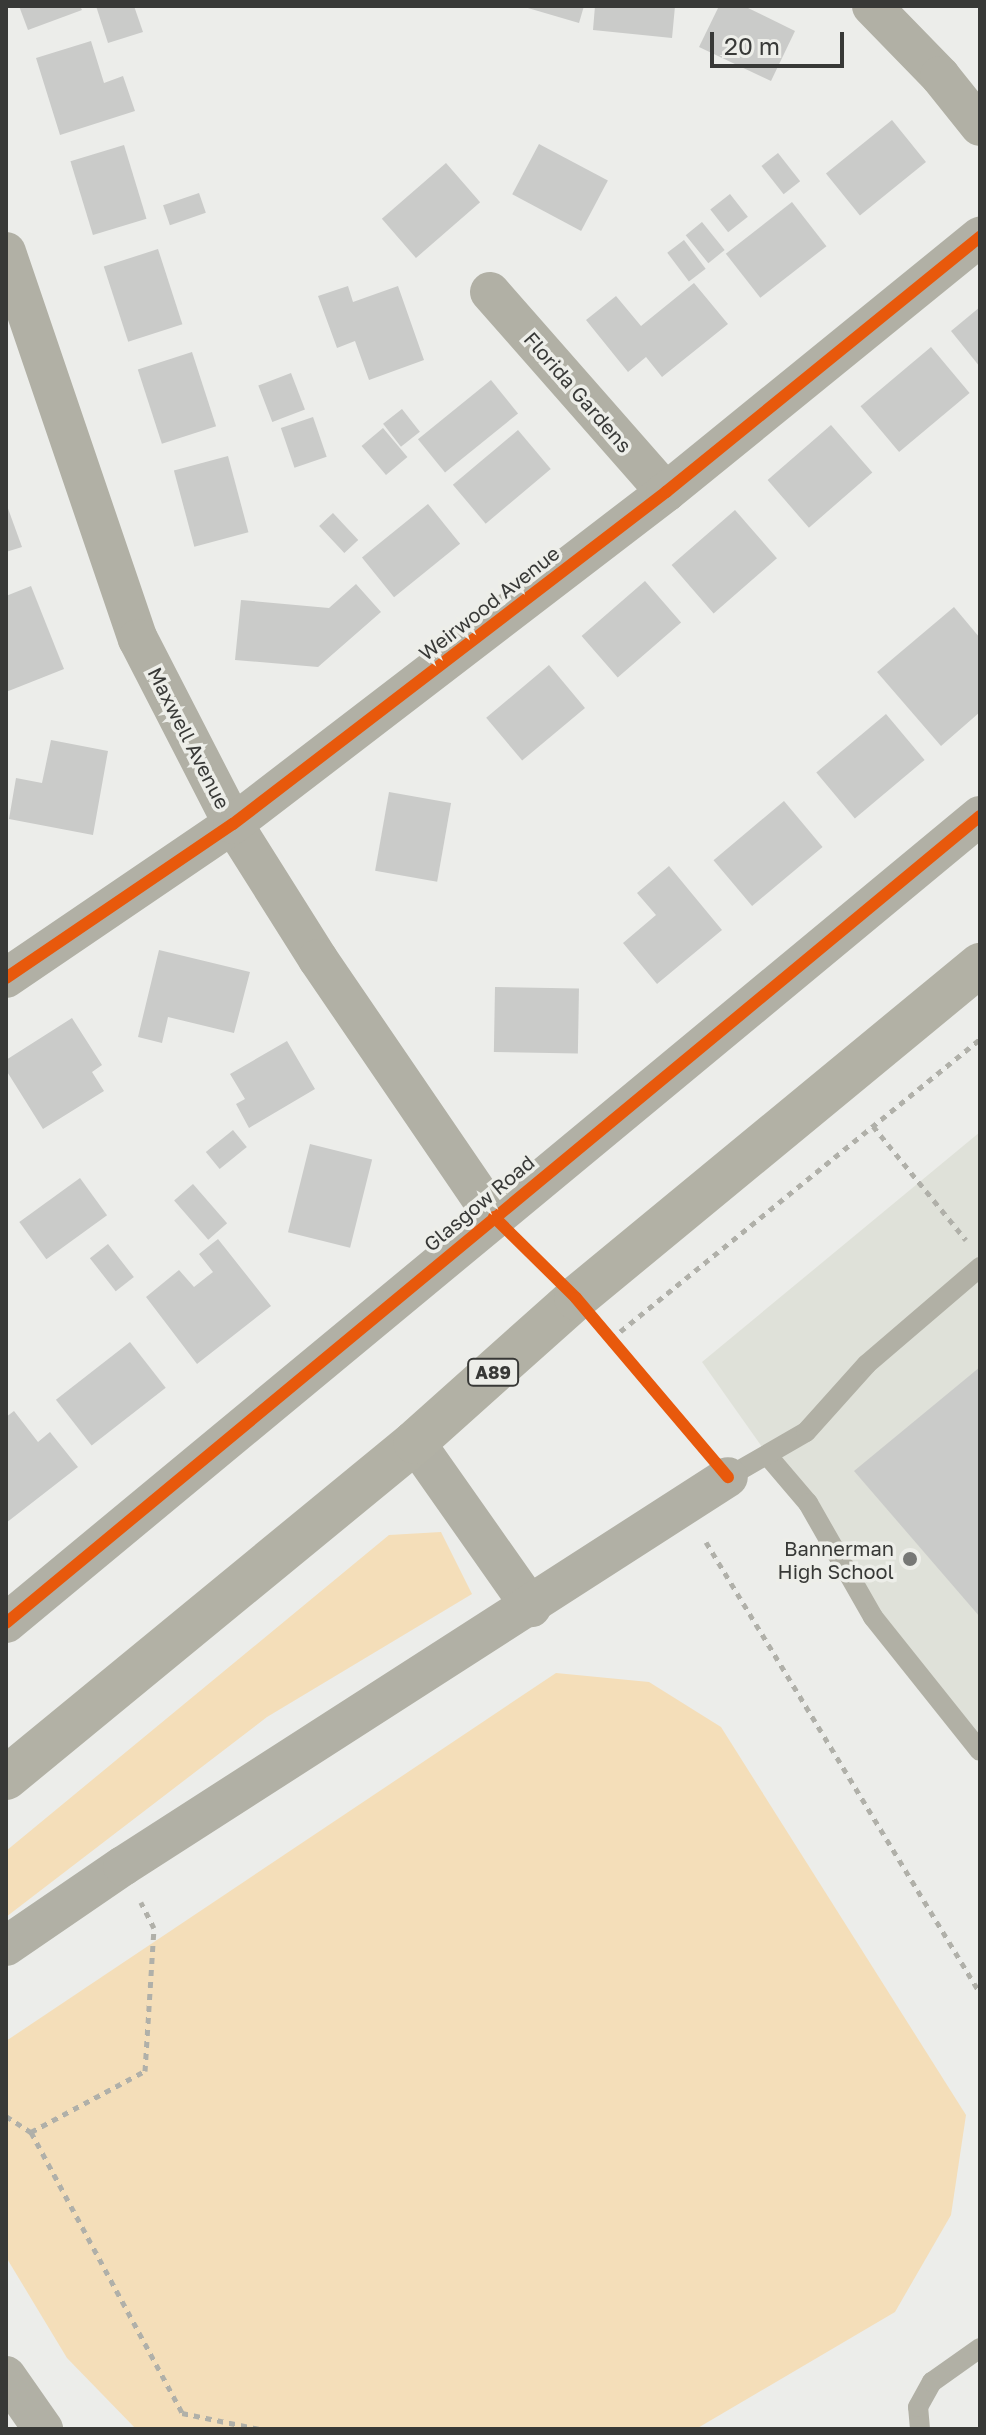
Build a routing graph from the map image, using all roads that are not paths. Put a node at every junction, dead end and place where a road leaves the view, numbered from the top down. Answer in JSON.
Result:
{"nodes":[{"id":1,"x":872,"y":6,"type":"edge"},
{"id":2,"x":980,"y":126,"type":"edge"},
{"id":3,"x":980,"y":237,"type":"edge"},
{"id":4,"x":6,"y":252,"type":"edge"},
{"id":5,"x":490,"y":292,"type":"dead end"},
{"id":6,"x":666,"y":492,"type":"junction"},
{"id":7,"x":980,"y":816,"type":"edge"},
{"id":8,"x":233,"y":824,"type":"junction"},
{"id":9,"x":980,"y":965,"type":"edge"},
{"id":10,"x":6,"y":978,"type":"edge"},
{"id":11,"x":494,"y":1217,"type":"junction"},
{"id":12,"x":980,"y":1267,"type":"edge"},
{"id":13,"x":415,"y":1442,"type":"junction"},
{"id":14,"x":767,"y":1455,"type":"junction"},
{"id":15,"x":728,"y":1477,"type":"joint"},
{"id":16,"x":531,"y":1607,"type":"junction"},
{"id":17,"x":6,"y":1623,"type":"edge"},
{"id":18,"x":980,"y":1751,"type":"edge"},
{"id":19,"x":6,"y":1778,"type":"edge"},
{"id":20,"x":6,"y":1946,"type":"edge"},
{"id":21,"x":980,"y":2348,"type":"edge"},
{"id":22,"x":6,"y":2376,"type":"edge"},
{"id":23,"x":43,"y":2429,"type":"edge"},
{"id":24,"x":920,"y":2429,"type":"edge"}],
"edges":[{"from":1,"to":2,"type":"street"},
{"from":3,"to":6,"type":"street","name":"Weirwood Avenue"},
{"from":4,"to":8,"type":"street","name":"Maxwell Avenue"},
{"from":5,"to":6,"type":"street","name":"Florida Gardens"},
{"from":6,"to":8,"type":"street","name":"Weirwood Avenue"},
{"from":7,"to":11,"type":"street","name":"Glasgow Road"},
{"from":8,"to":10,"type":"street","name":"Weirwood Avenue"},
{"from":8,"to":11,"type":"street","name":"Maxwell Avenue"},
{"from":9,"to":13,"type":"main road","number":"A89"},
{"from":11,"to":17,"type":"street","name":"Glasgow Road"},
{"from":12,"to":14,"type":"lane"},
{"from":13,"to":16,"type":"street"},
{"from":13,"to":19,"type":"main road","number":"A89"},
{"from":14,"to":15,"type":"lane"},
{"from":14,"to":18,"type":"lane"},
{"from":15,"to":16,"type":"street"},
{"from":16,"to":20,"type":"street"},
{"from":21,"to":24,"type":"lane"},
{"from":22,"to":23,"type":"street"}]}
